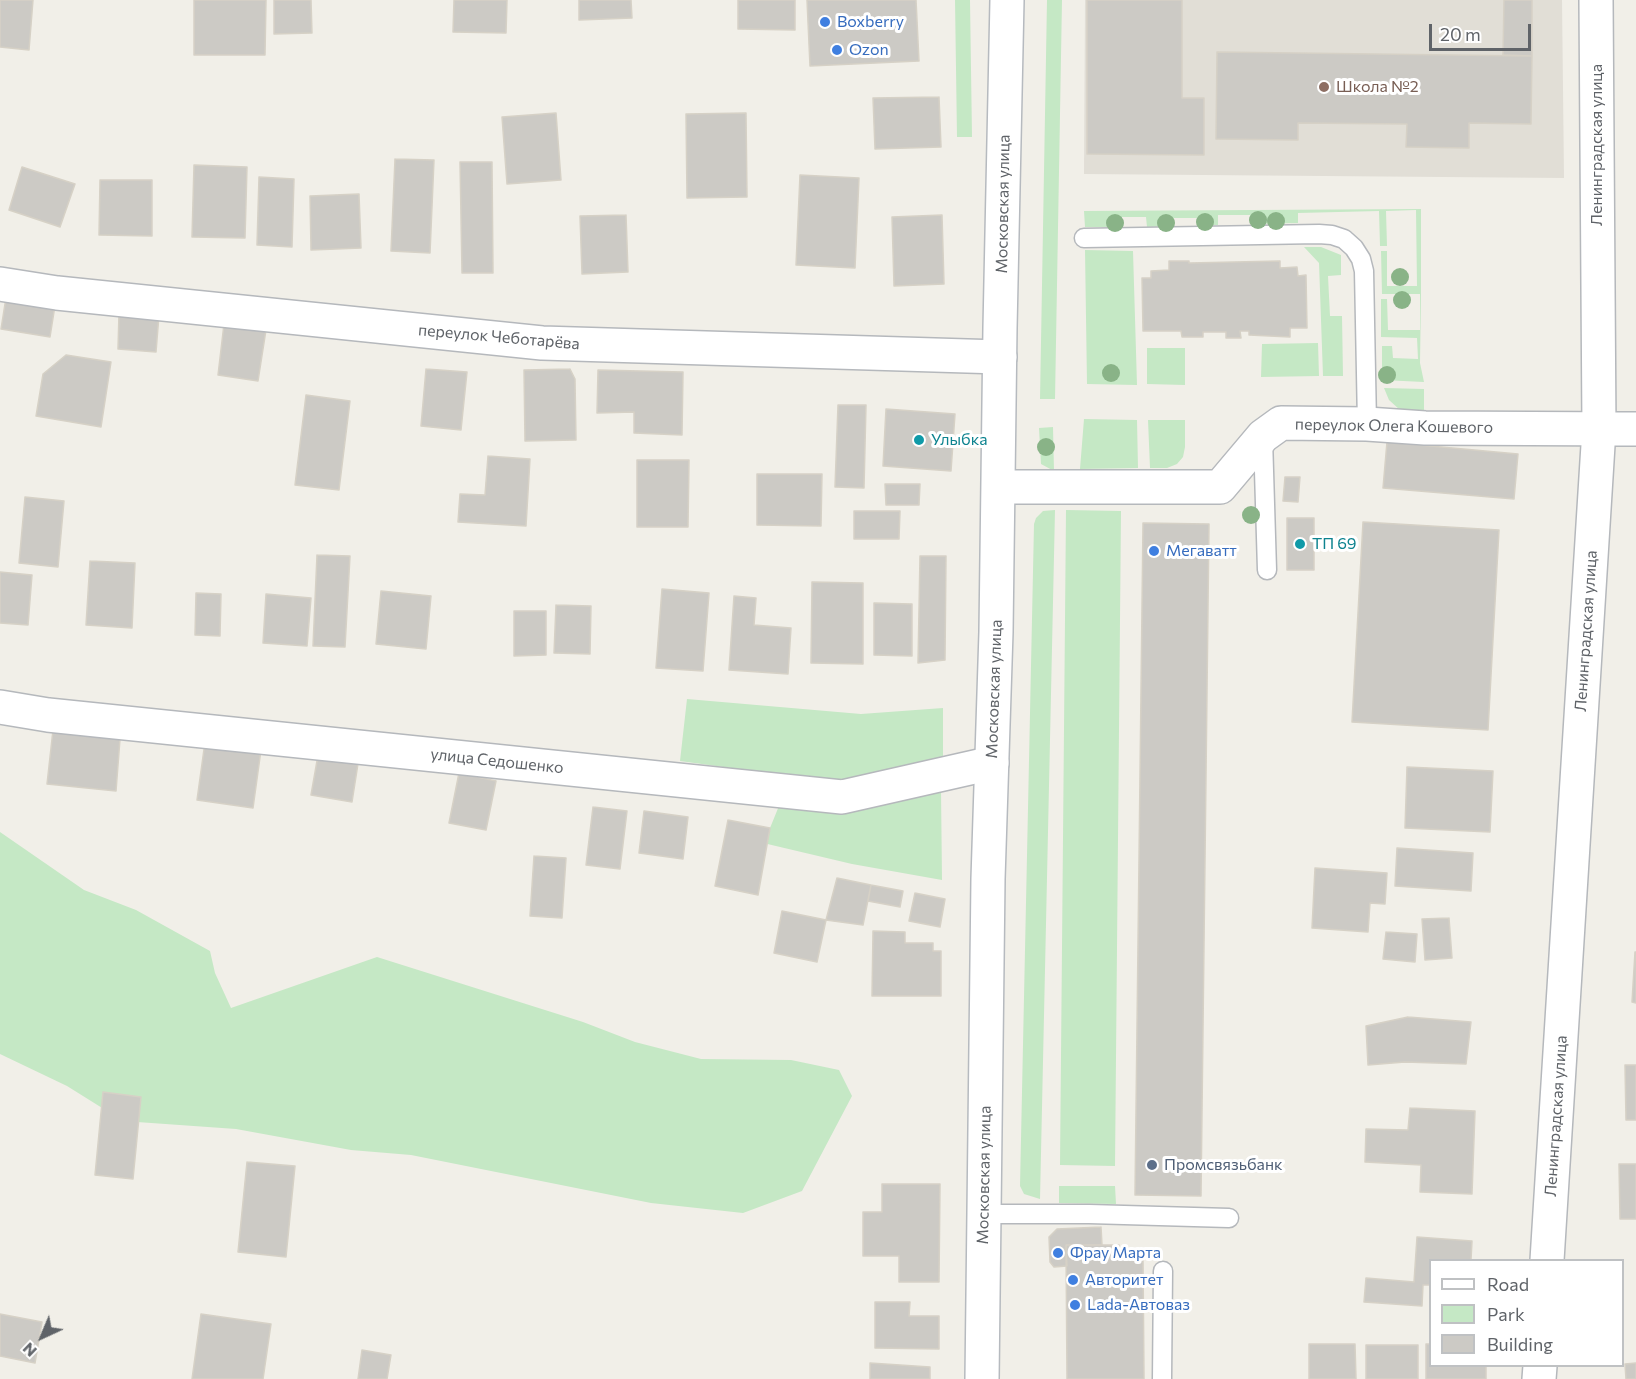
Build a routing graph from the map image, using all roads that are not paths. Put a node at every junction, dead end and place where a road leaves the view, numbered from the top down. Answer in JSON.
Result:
{"nodes":[{"id":1,"x":1007,"y":0,"type":"edge"},
{"id":2,"x":1596,"y":0,"type":"edge"},
{"id":3,"x":1084,"y":238,"type":"dead end"},
{"id":4,"x":0,"y":284,"type":"edge"},
{"id":5,"x":1000,"y":357,"type":"junction"},
{"id":6,"x":1367,"y":424,"type":"junction"},
{"id":7,"x":1599,"y":429,"type":"junction"},
{"id":8,"x":1636,"y":429,"type":"edge"},
{"id":9,"x":1263,"y":436,"type":"junction"},
{"id":10,"x":999,"y":486,"type":"junction"},
{"id":11,"x":1267,"y":570,"type":"dead end"},
{"id":12,"x":0,"y":707,"type":"edge"},
{"id":13,"x":992,"y":763,"type":"junction"},
{"id":14,"x":983,"y":1214,"type":"junction"},
{"id":15,"x":1229,"y":1218,"type":"dead end"},
{"id":16,"x":1547,"y":1259,"type":"edge"},
{"id":17,"x":1163,"y":1271,"type":"dead end"},
{"id":18,"x":982,"y":1379,"type":"edge"},
{"id":19,"x":1162,"y":1379,"type":"edge"}],
"edges":[{"from":1,"to":5,"type":"street","name":"Московская улица"},
{"from":2,"to":7,"type":"street","name":"Ленинградская улица"},
{"from":3,"to":6,"type":"lane"},
{"from":4,"to":5,"type":"street","name":"переулок Чеботарёва"},
{"from":5,"to":10,"type":"street","name":"Московская улица"},
{"from":6,"to":7,"type":"street","name":"переулок Олега Кошевого"},
{"from":6,"to":9,"type":"street","name":"переулок Олега Кошевого"},
{"from":7,"to":8,"type":"street","name":"переулок Олега Кошевого"},
{"from":7,"to":16,"type":"street","name":"Ленинградская улица"},
{"from":9,"to":10,"type":"street","name":"переулок Олега Кошевого"},
{"from":9,"to":11,"type":"lane"},
{"from":10,"to":13,"type":"street","name":"Московская улица"},
{"from":12,"to":13,"type":"street","name":"улица Седошенко"},
{"from":13,"to":14,"type":"street","name":"Московская улица"},
{"from":14,"to":15,"type":"lane"},
{"from":14,"to":18,"type":"street","name":"Московская улица"},
{"from":17,"to":19,"type":"lane"}]}
